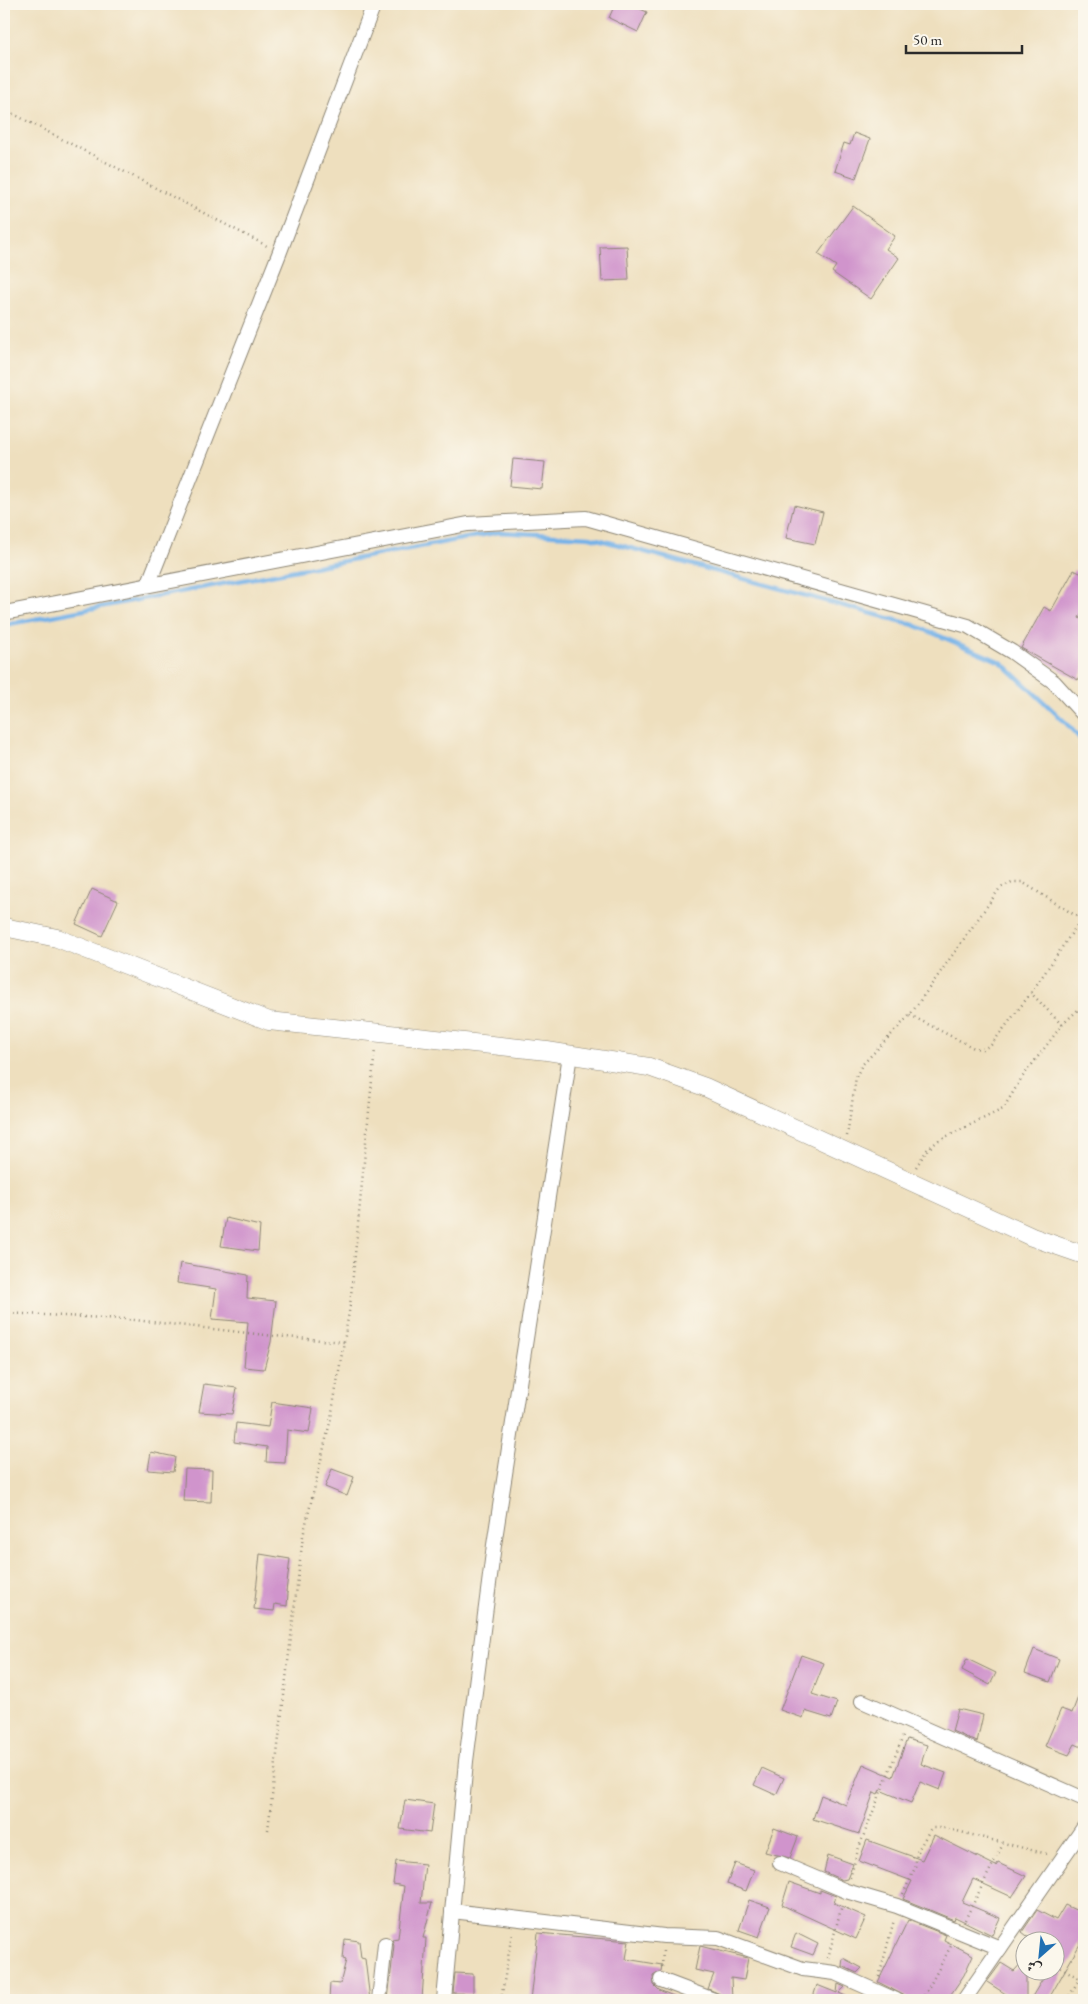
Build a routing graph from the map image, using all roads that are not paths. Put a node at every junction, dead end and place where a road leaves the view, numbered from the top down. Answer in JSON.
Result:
{"nodes":[{"id":1,"x":374,"y":4,"type":"edge"},
{"id":2,"x":148,"y":585,"type":"junction"},
{"id":3,"x":4,"y":613,"type":"edge"},
{"id":4,"x":1084,"y":714,"type":"edge"},
{"id":5,"x":4,"y":927,"type":"edge"},
{"id":6,"x":570,"y":1055,"type":"junction"},
{"id":7,"x":1084,"y":1255,"type":"edge"},
{"id":8,"x":862,"y":1700,"type":"dead end"},
{"id":9,"x":1084,"y":1799,"type":"edge"},
{"id":10,"x":1084,"y":1827,"type":"edge"},
{"id":11,"x":780,"y":1863,"type":"dead end"},
{"id":12,"x":452,"y":1911,"type":"junction"},
{"id":13,"x":386,"y":1944,"type":"dead end"},
{"id":14,"x":1000,"y":1948,"type":"junction"},
{"id":15,"x":661,"y":1980,"type":"dead end"},
{"id":16,"x":379,"y":2000,"type":"edge"},
{"id":17,"x":444,"y":2000,"type":"edge"},
{"id":18,"x":714,"y":2000,"type":"edge"},
{"id":19,"x":896,"y":2000,"type":"edge"},
{"id":20,"x":964,"y":2000,"type":"edge"}],
"edges":[{"from":1,"to":2,"type":"street"},
{"from":2,"to":3,"type":"street"},
{"from":2,"to":4,"type":"street"},
{"from":5,"to":6,"type":"street"},
{"from":6,"to":7,"type":"street"},
{"from":6,"to":12,"type":"street"},
{"from":8,"to":9,"type":"street"},
{"from":10,"to":14,"type":"street"},
{"from":11,"to":14,"type":"street"},
{"from":12,"to":17,"type":"street"},
{"from":12,"to":19,"type":"street"},
{"from":13,"to":16,"type":"street"},
{"from":14,"to":20,"type":"street"},
{"from":15,"to":18,"type":"street"}]}
